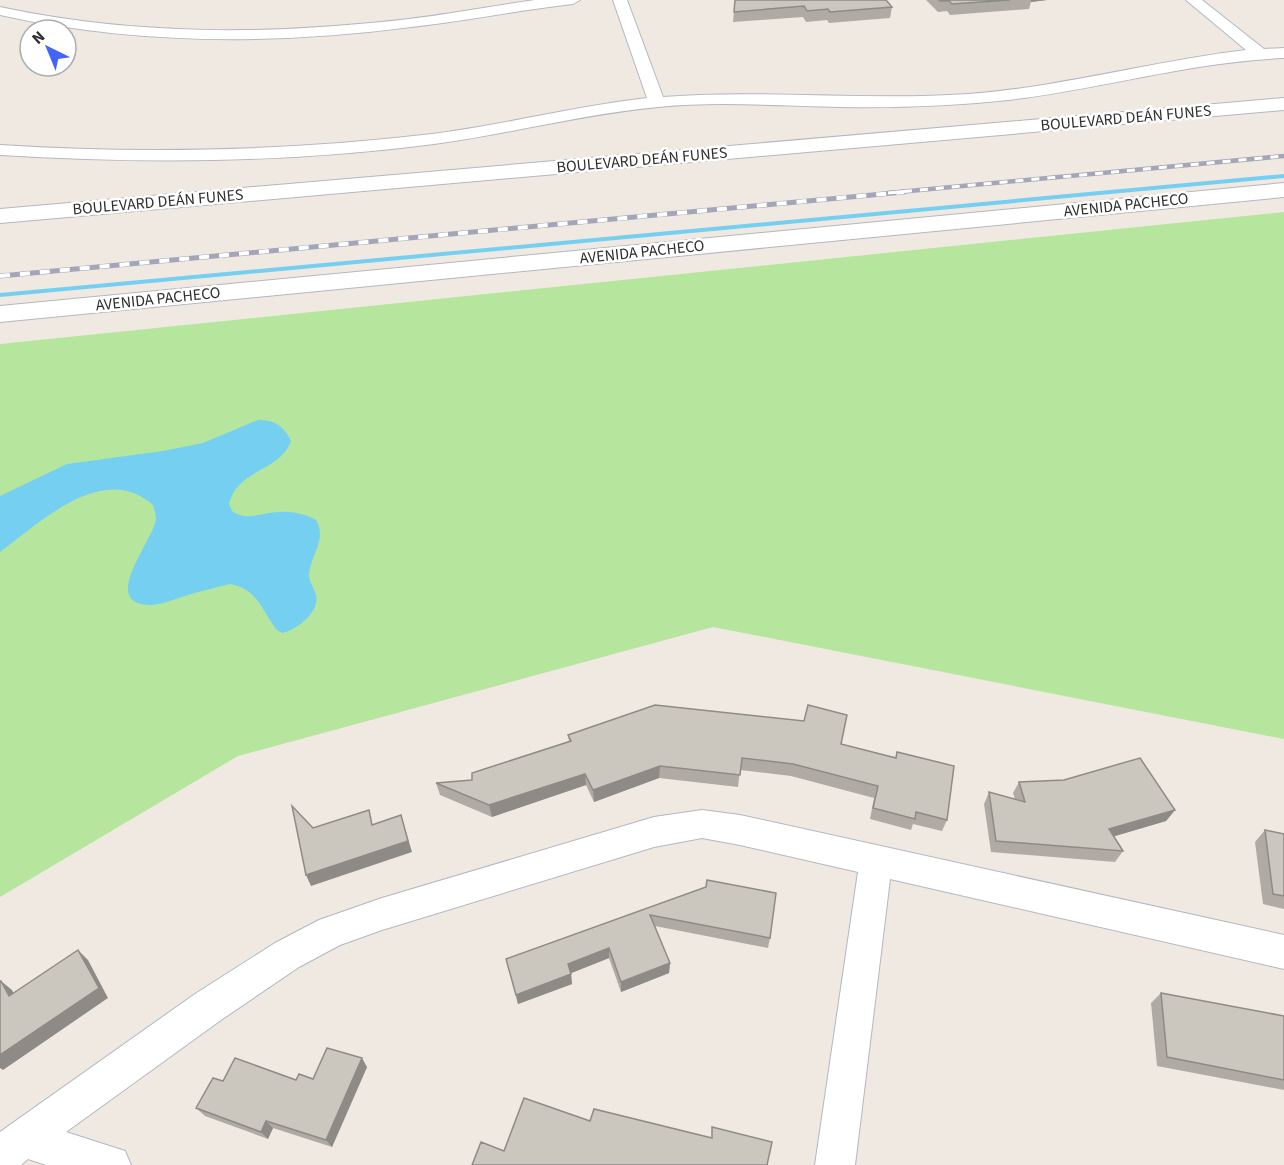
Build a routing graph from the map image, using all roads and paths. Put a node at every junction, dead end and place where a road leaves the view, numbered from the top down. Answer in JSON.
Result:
{"nodes":[{"id":1,"x":573,"y":0,"type":"edge"},
{"id":2,"x":620,"y":0,"type":"edge"},
{"id":3,"x":1193,"y":0,"type":"edge"},
{"id":4,"x":550,"y":1,"type":"edge"},
{"id":5,"x":0,"y":11,"type":"edge"},
{"id":6,"x":1258,"y":53,"type":"junction"},
{"id":7,"x":1284,"y":53,"type":"edge"},
{"id":8,"x":1284,"y":95,"type":"edge"},
{"id":9,"x":657,"y":102,"type":"junction"},
{"id":10,"x":1284,"y":104,"type":"edge"},
{"id":11,"x":0,"y":150,"type":"edge"},
{"id":12,"x":1284,"y":190,"type":"edge"},
{"id":13,"x":0,"y":206,"type":"edge"},
{"id":14,"x":0,"y":216,"type":"edge"},
{"id":15,"x":0,"y":314,"type":"edge"},
{"id":16,"x":876,"y":861,"type":"junction"},
{"id":17,"x":1284,"y":952,"type":"edge"},
{"id":18,"x":13,"y":1148,"type":"edge"},
{"id":19,"x":111,"y":1165,"type":"edge"},
{"id":20,"x":835,"y":1165,"type":"edge"}],
"edges":[{"from":1,"to":4,"type":"street"},
{"from":2,"to":9,"type":"street"},
{"from":3,"to":6,"type":"street"},
{"from":4,"to":5,"type":"street"},
{"from":6,"to":7,"type":"street"},
{"from":6,"to":9,"type":"street"},
{"from":8,"to":13,"type":"main road","name":"BOULEVARD DEÁN FUNES"},
{"from":9,"to":11,"type":"street"},
{"from":10,"to":14,"type":"main road","name":"BOULEVARD DEÁN FUNES"},
{"from":12,"to":15,"type":"main road","name":"AVENIDA PACHECO"},
{"from":16,"to":17,"type":"street"},
{"from":16,"to":18,"type":"street"},
{"from":16,"to":20,"type":"street"},
{"from":18,"to":19,"type":"street"}]}
